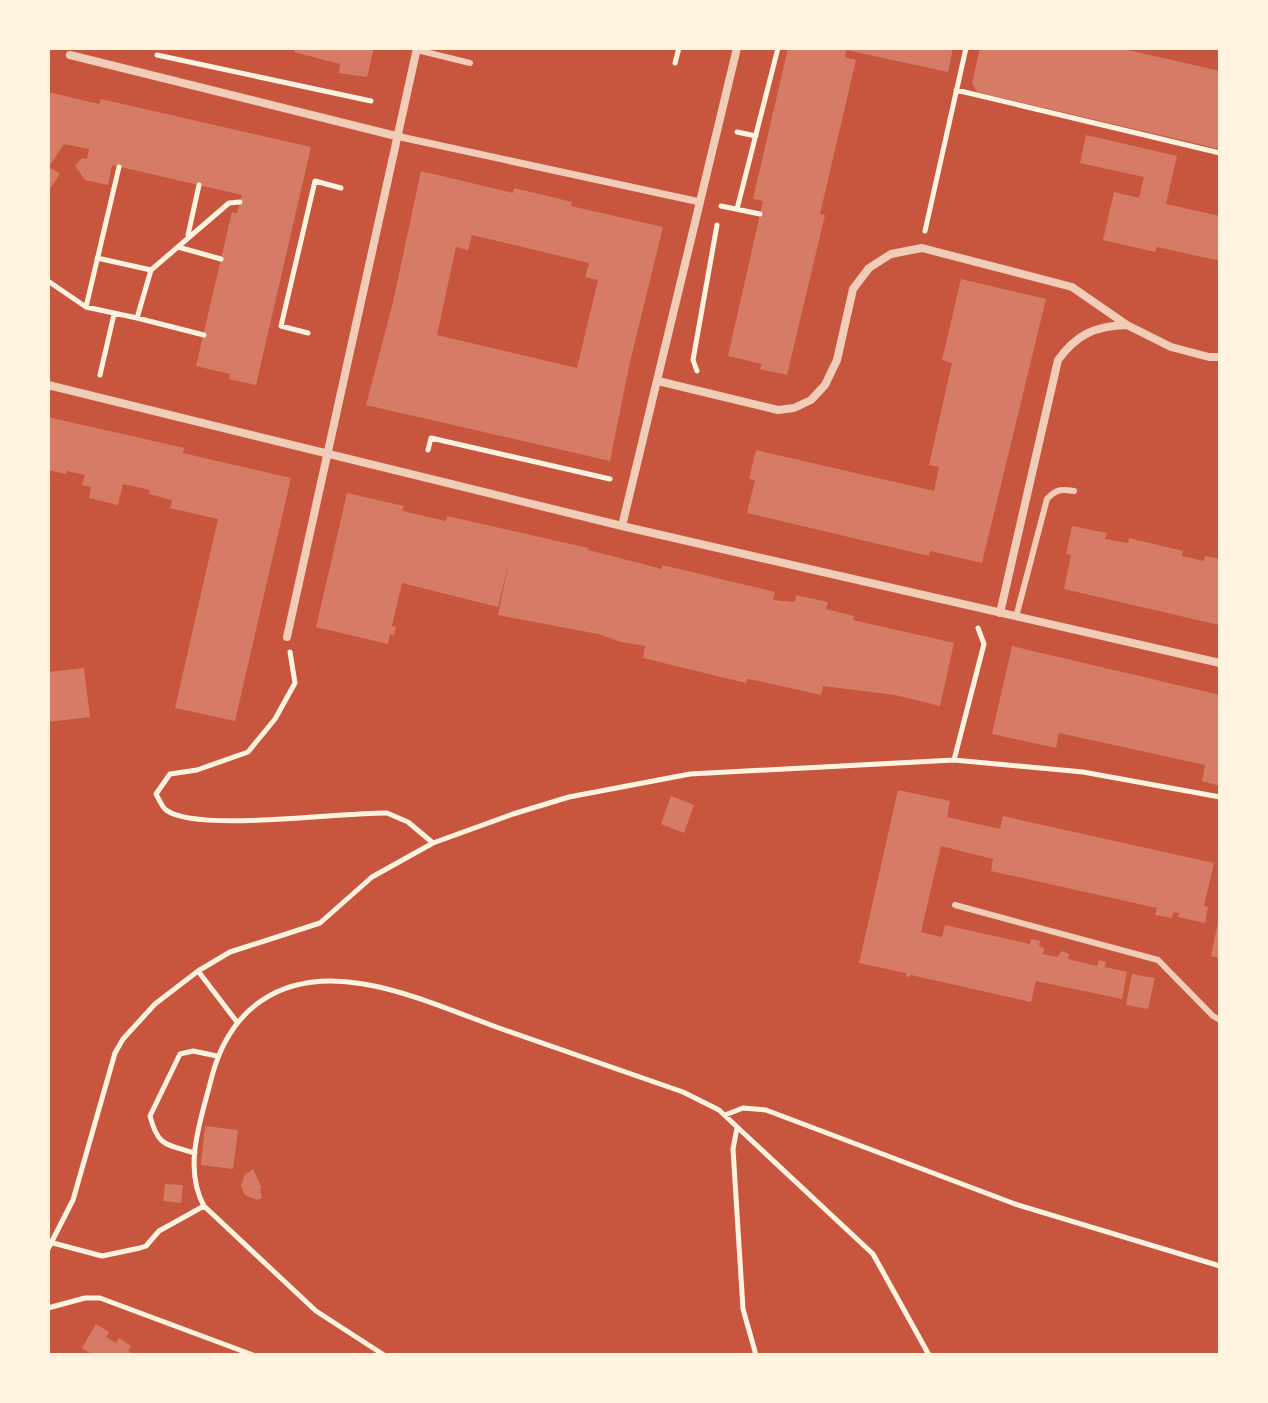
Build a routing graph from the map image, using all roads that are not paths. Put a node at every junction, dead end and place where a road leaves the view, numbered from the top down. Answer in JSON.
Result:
{"nodes":[{"id":1,"x":737,"y":48,"type":"edge"},
{"id":2,"x":417,"y":49,"type":"edge"},
{"id":3,"x":70,"y":55,"type":"dead end"},
{"id":4,"x":470,"y":63,"type":"dead end"},
{"id":5,"x":396,"y":136,"type":"junction"},
{"id":6,"x":700,"y":202,"type":"junction"},
{"id":7,"x":1127,"y":325,"type":"junction"},
{"id":8,"x":1220,"y":357,"type":"edge"},
{"id":9,"x":658,"y":381,"type":"junction"},
{"id":10,"x":48,"y":385,"type":"edge"},
{"id":11,"x":330,"y":452,"type":"junction"},
{"id":12,"x":1074,"y":491,"type":"dead end"},
{"id":13,"x":622,"y":526,"type":"junction"},
{"id":14,"x":1000,"y":613,"type":"junction"},
{"id":15,"x":1016,"y":617,"type":"junction"},
{"id":16,"x":287,"y":637,"type":"dead end"},
{"id":17,"x":1220,"y":663,"type":"edge"},
{"id":18,"x":955,"y":905,"type":"dead end"},
{"id":19,"x":1220,"y":1020,"type":"edge"}],
"edges":[{"from":1,"to":6,"type":"street"},
{"from":2,"to":4,"type":"lane"},
{"from":2,"to":5,"type":"street"},
{"from":3,"to":5,"type":"street"},
{"from":5,"to":6,"type":"street"},
{"from":5,"to":11,"type":"street"},
{"from":6,"to":9,"type":"street"},
{"from":7,"to":8,"type":"street"},
{"from":7,"to":9,"type":"street"},
{"from":7,"to":14,"type":"street"},
{"from":9,"to":13,"type":"street"},
{"from":10,"to":11,"type":"street"},
{"from":11,"to":13,"type":"street"},
{"from":11,"to":16,"type":"street"},
{"from":12,"to":15,"type":"lane"},
{"from":13,"to":14,"type":"street"},
{"from":14,"to":15,"type":"street"},
{"from":15,"to":17,"type":"street"},
{"from":18,"to":19,"type":"lane"}]}
